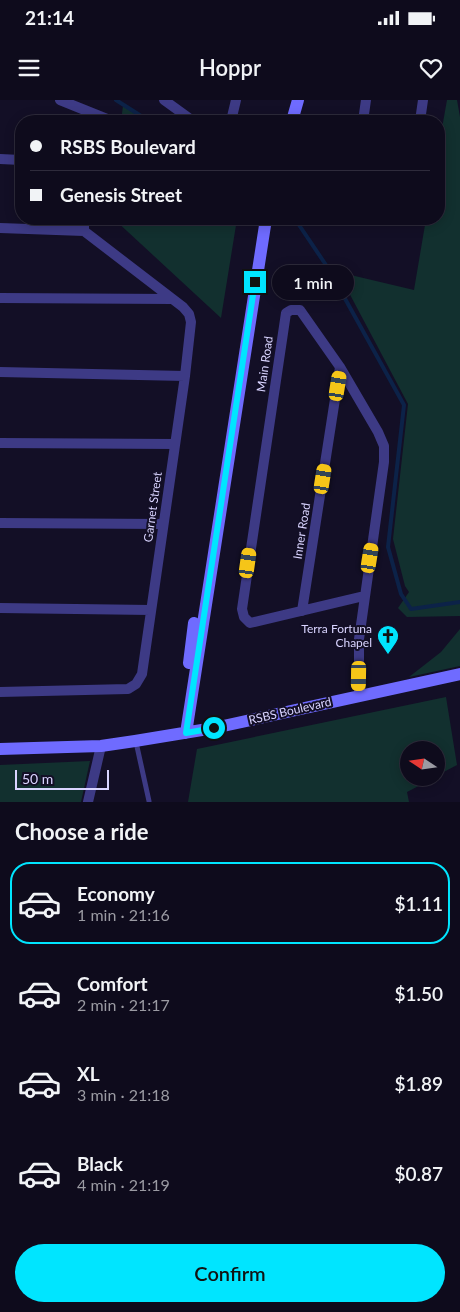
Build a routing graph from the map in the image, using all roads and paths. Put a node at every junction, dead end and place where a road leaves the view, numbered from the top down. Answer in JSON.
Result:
{"nodes":[{"id":1,"x":60,"y":100,"type":"edge"},
{"id":2,"x":164,"y":100,"type":"edge"},
{"id":3,"x":184,"y":100,"type":"edge"},
{"id":4,"x":236,"y":100,"type":"edge"},
{"id":5,"x":298,"y":100,"type":"edge"},
{"id":6,"x":366,"y":100,"type":"edge"},
{"id":7,"x":423,"y":100,"type":"edge"},
{"id":8,"x":85,"y":110,"type":"junction"},
{"id":9,"x":180,"y":112,"type":"junction"},
{"id":10,"x":85,"y":115,"type":"edge"},
{"id":11,"x":97,"y":115,"type":"edge"},
{"id":12,"x":184,"y":115,"type":"edge"},
{"id":13,"x":232,"y":115,"type":"edge"},
{"id":14,"x":294,"y":115,"type":"edge"},
{"id":15,"x":364,"y":115,"type":"edge"},
{"id":16,"x":421,"y":115,"type":"edge"},
{"id":17,"x":0,"y":159,"type":"edge"},
{"id":18,"x":15,"y":160,"type":"edge"},
{"id":19,"x":84,"y":225,"type":"edge"},
{"id":20,"x":265,"y":225,"type":"edge"},
{"id":21,"x":0,"y":228,"type":"edge"},
{"id":22,"x":84,"y":231,"type":"junction"},
{"id":23,"x":0,"y":298,"type":"edge"},
{"id":24,"x":172,"y":299,"type":"junction"},
{"id":25,"x":340,"y":367,"type":"junction"},
{"id":26,"x":0,"y":372,"type":"edge"},
{"id":27,"x":185,"y":376,"type":"junction"},
{"id":28,"x":0,"y":443,"type":"edge"},
{"id":29,"x":175,"y":444,"type":"junction"},
{"id":30,"x":0,"y":523,"type":"edge"},
{"id":31,"x":164,"y":524,"type":"junction"},
{"id":32,"x":364,"y":596,"type":"junction"},
{"id":33,"x":0,"y":608,"type":"edge"},
{"id":34,"x":151,"y":610,"type":"junction"},
{"id":35,"x":302,"y":611,"type":"junction"},
{"id":36,"x":460,"y":674,"type":"edge"},
{"id":37,"x":0,"y":692,"type":"edge"},
{"id":38,"x":359,"y":695,"type":"junction"},
{"id":39,"x":186,"y":733,"type":"junction"},
{"id":40,"x":136,"y":741,"type":"junction"},
{"id":41,"x":101,"y":746,"type":"junction"},
{"id":42,"x":0,"y":749,"type":"edge"},
{"id":43,"x":149,"y":801,"type":"edge"},
{"id":44,"x":88,"y":802,"type":"edge"}],
"edges":[{"from":1,"to":8,"type":"street"},
{"from":2,"to":9,"type":"street"},
{"from":3,"to":9,"type":"street"},
{"from":4,"to":13,"type":"street"},
{"from":5,"to":14,"type":"street"},
{"from":6,"to":15,"type":"street"},
{"from":7,"to":16,"type":"street"},
{"from":8,"to":10,"type":"street"},
{"from":8,"to":11,"type":"street"},
{"from":9,"to":12,"type":"street"},
{"from":17,"to":18,"type":"street"},
{"from":19,"to":22,"type":"street"},
{"from":20,"to":39,"type":"street"},
{"from":21,"to":22,"type":"street"},
{"from":22,"to":24,"type":"street"},
{"from":23,"to":24,"type":"street"},
{"from":24,"to":27,"type":"street","name":"Garnet Street"},
{"from":25,"to":32,"type":"street","name":"Main Road"},
{"from":25,"to":35,"type":"street","name":"Inner Road"},
{"from":25,"to":35,"type":"street","name":"Main Road"},
{"from":26,"to":27,"type":"street"},
{"from":27,"to":29,"type":"street","name":"Garnet Street"},
{"from":28,"to":29,"type":"street"},
{"from":29,"to":31,"type":"street","name":"Garnet Street"},
{"from":30,"to":31,"type":"street"},
{"from":31,"to":34,"type":"street","name":"Garnet Street"},
{"from":32,"to":35,"type":"street","name":"Main Road"},
{"from":32,"to":38,"type":"street","name":"Main Road"},
{"from":33,"to":34,"type":"street"},
{"from":34,"to":37,"type":"street","name":"Garnet Street"},
{"from":36,"to":38,"type":"street","name":"RSBS Boulevard"},
{"from":38,"to":39,"type":"street","name":"RSBS Boulevard"},
{"from":39,"to":40,"type":"street","name":"RSBS Boulevard"},
{"from":40,"to":41,"type":"street","name":"RSBS Boulevard"},
{"from":40,"to":43,"type":"lane"},
{"from":41,"to":42,"type":"street","name":"RSBS Boulevard"},
{"from":41,"to":44,"type":"street"}]}
